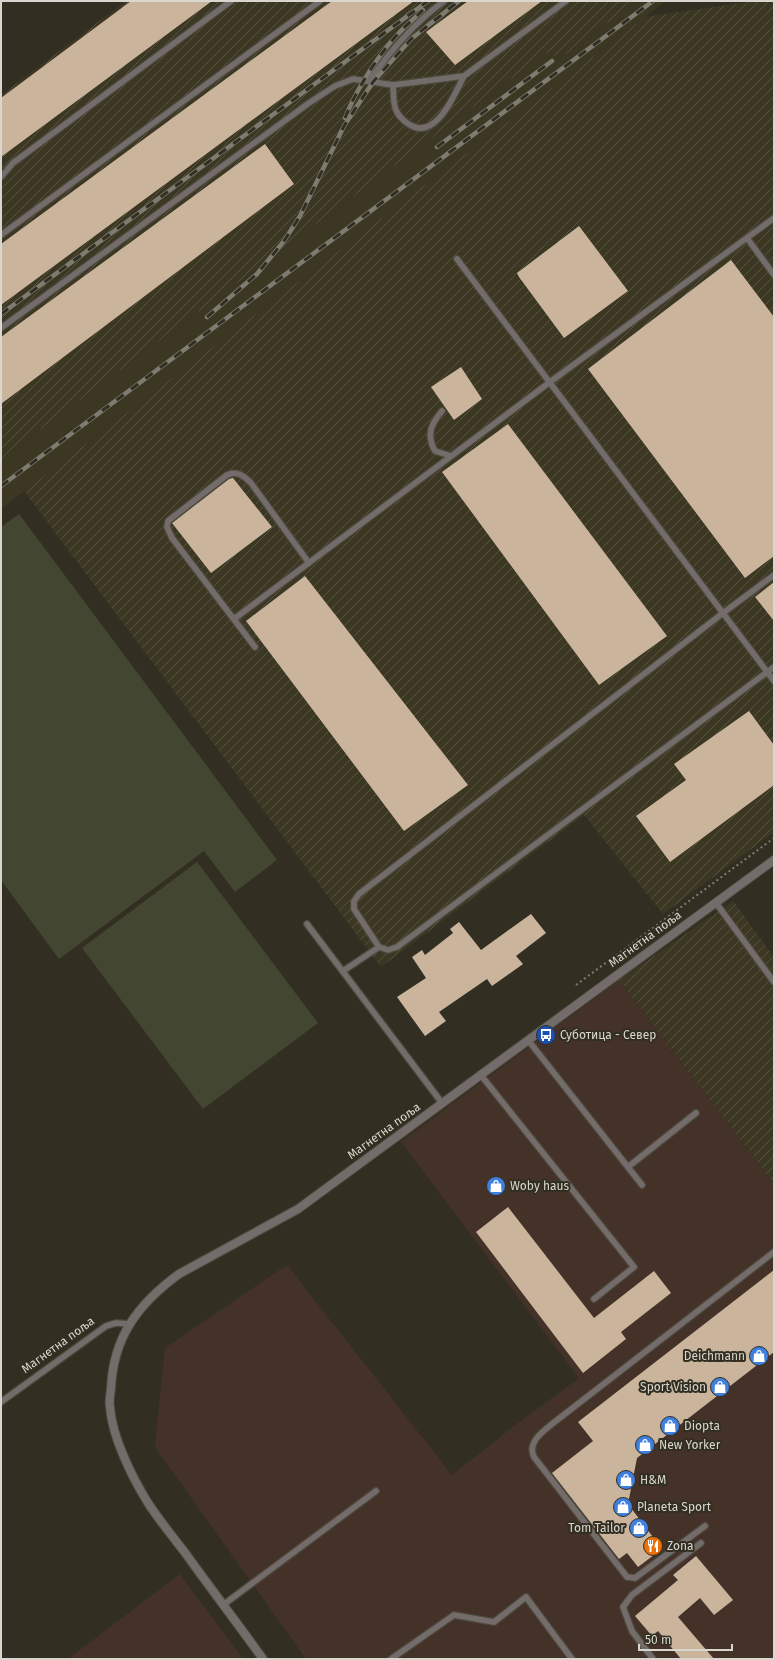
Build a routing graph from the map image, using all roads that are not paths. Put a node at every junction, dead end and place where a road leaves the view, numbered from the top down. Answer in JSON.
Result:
{"nodes":[{"id":1,"x":231,"y":1,"type":"edge"},
{"id":2,"x":320,"y":1,"type":"edge"},
{"id":3,"x":444,"y":1,"type":"edge"},
{"id":4,"x":566,"y":1,"type":"edge"},
{"id":5,"x":464,"y":76,"type":"junction"},
{"id":6,"x":369,"y":81,"type":"junction"},
{"id":7,"x":393,"y":85,"type":"junction"},
{"id":8,"x":1,"y":177,"type":"edge"},
{"id":9,"x":774,"y":218,"type":"edge"},
{"id":10,"x":1,"y":235,"type":"edge"},
{"id":11,"x":747,"y":238,"type":"junction"},
{"id":12,"x":457,"y":259,"type":"dead end"},
{"id":13,"x":774,"y":276,"type":"edge"},
{"id":14,"x":1,"y":328,"type":"edge"},
{"id":15,"x":550,"y":382,"type":"junction"},
{"id":16,"x":442,"y":411,"type":"dead end"},
{"id":17,"x":451,"y":456,"type":"junction"},
{"id":18,"x":309,"y":563,"type":"junction"},
{"id":19,"x":774,"y":575,"type":"edge"},
{"id":20,"x":723,"y":613,"type":"junction"},
{"id":21,"x":234,"y":619,"type":"junction"},
{"id":22,"x":255,"y":647,"type":"dead end"},
{"id":23,"x":774,"y":667,"type":"edge"},
{"id":24,"x":768,"y":672,"type":"junction"},
{"id":25,"x":774,"y":681,"type":"edge"},
{"id":26,"x":774,"y":860,"type":"edge"},
{"id":27,"x":716,"y":903,"type":"junction"},
{"id":28,"x":307,"y":924,"type":"dead end"},
{"id":29,"x":379,"y":947,"type":"junction"},
{"id":30,"x":342,"y":971,"type":"junction"},
{"id":31,"x":774,"y":982,"type":"edge"},
{"id":32,"x":528,"y":1040,"type":"junction"},
{"id":33,"x":480,"y":1074,"type":"junction"},
{"id":34,"x":442,"y":1103,"type":"junction"},
{"id":35,"x":696,"y":1113,"type":"dead end"},
{"id":36,"x":628,"y":1167,"type":"junction"},
{"id":37,"x":642,"y":1185,"type":"dead end"},
{"id":38,"x":774,"y":1252,"type":"edge"},
{"id":39,"x":594,"y":1299,"type":"dead end"},
{"id":40,"x":129,"y":1324,"type":"junction"},
{"id":41,"x":1,"y":1402,"type":"edge"},
{"id":42,"x":376,"y":1491,"type":"dead end"},
{"id":43,"x":705,"y":1526,"type":"dead end"},
{"id":44,"x":701,"y":1543,"type":"dead end"},
{"id":45,"x":223,"y":1605,"type":"junction"},
{"id":46,"x":264,"y":1659,"type":"edge"},
{"id":47,"x":391,"y":1659,"type":"edge"},
{"id":48,"x":572,"y":1659,"type":"edge"},
{"id":49,"x":653,"y":1659,"type":"edge"}],
"edges":[{"from":1,"to":8,"type":"lane"},
{"from":2,"to":10,"type":"lane"},
{"from":3,"to":6,"type":"lane"},
{"from":4,"to":5,"type":"lane"},
{"from":5,"to":7,"type":"lane"},
{"from":5,"to":7,"type":"lane"},
{"from":6,"to":7,"type":"lane"},
{"from":6,"to":14,"type":"lane"},
{"from":9,"to":11,"type":"lane"},
{"from":11,"to":13,"type":"lane"},
{"from":11,"to":15,"type":"lane"},
{"from":12,"to":15,"type":"lane"},
{"from":15,"to":17,"type":"lane"},
{"from":15,"to":20,"type":"lane"},
{"from":16,"to":17,"type":"lane"},
{"from":17,"to":18,"type":"lane"},
{"from":18,"to":21,"type":"lane"},
{"from":18,"to":21,"type":"lane"},
{"from":19,"to":20,"type":"lane"},
{"from":20,"to":24,"type":"lane"},
{"from":20,"to":29,"type":"lane"},
{"from":21,"to":22,"type":"lane"},
{"from":23,"to":24,"type":"lane"},
{"from":24,"to":25,"type":"lane"},
{"from":24,"to":29,"type":"lane"},
{"from":26,"to":27,"type":"street","name":"Магнетна поља"},
{"from":27,"to":31,"type":"lane"},
{"from":27,"to":32,"type":"street","name":"Магнетна поља"},
{"from":28,"to":30,"type":"lane"},
{"from":29,"to":30,"type":"lane"},
{"from":30,"to":34,"type":"lane"},
{"from":32,"to":33,"type":"street","name":"Магнетна поља"},
{"from":32,"to":36,"type":"lane"},
{"from":33,"to":34,"type":"street","name":"Магнетна поља"},
{"from":33,"to":39,"type":"lane"},
{"from":34,"to":40,"type":"street","name":"Магнетна поља"},
{"from":35,"to":36,"type":"lane"},
{"from":36,"to":37,"type":"lane"},
{"from":38,"to":43,"type":"lane"},
{"from":40,"to":41,"type":"lane","name":"Магнетна поља"},
{"from":40,"to":45,"type":"street"},
{"from":42,"to":45,"type":"lane"},
{"from":44,"to":49,"type":"lane"},
{"from":45,"to":46,"type":"street"},
{"from":47,"to":48,"type":"lane"}]}
